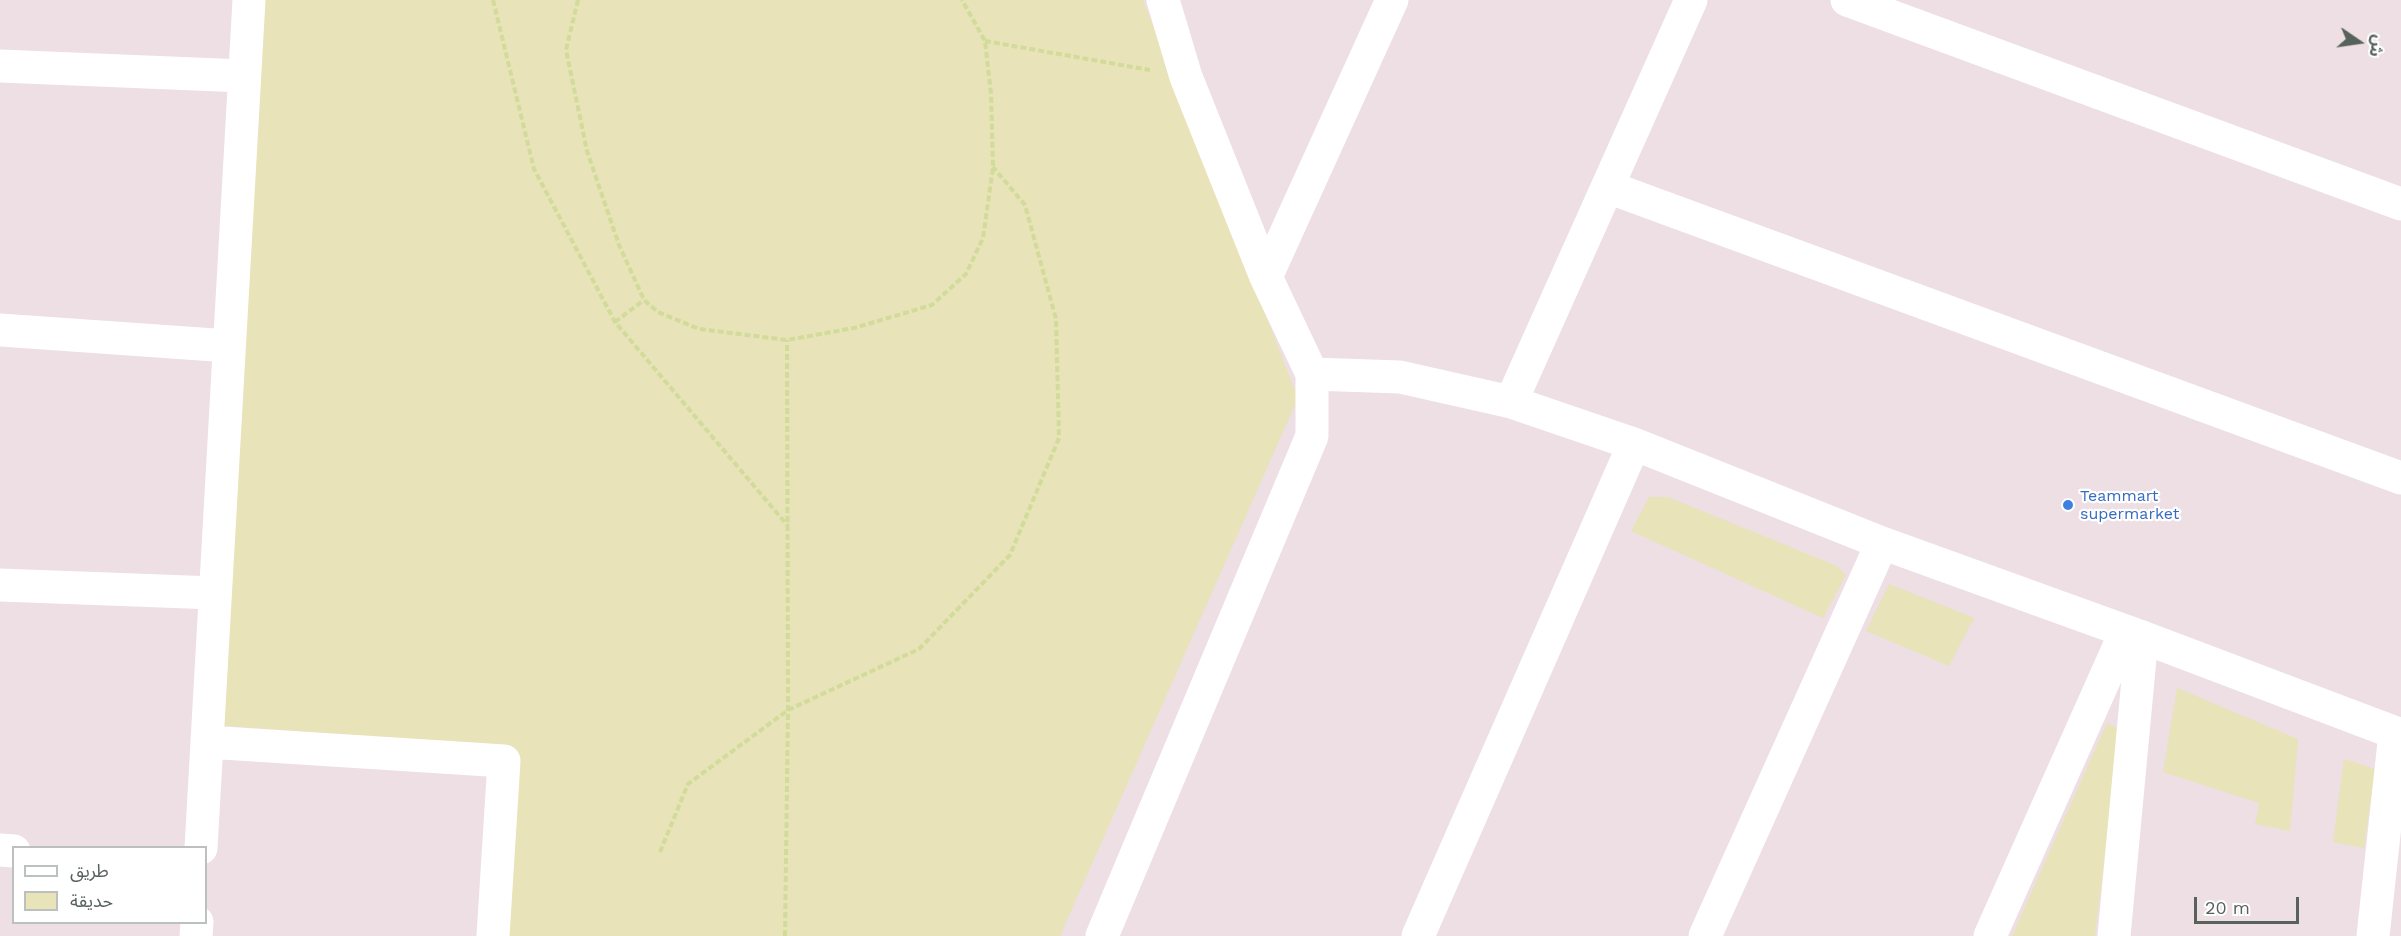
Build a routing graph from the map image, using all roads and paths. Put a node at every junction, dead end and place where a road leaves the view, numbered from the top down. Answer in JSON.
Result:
{"nodes":[{"id":1,"x":249,"y":0,"type":"edge"},
{"id":2,"x":493,"y":0,"type":"edge"},
{"id":3,"x":578,"y":0,"type":"edge"},
{"id":4,"x":962,"y":0,"type":"edge"},
{"id":5,"x":1163,"y":0,"type":"edge"},
{"id":6,"x":1392,"y":0,"type":"edge"},
{"id":7,"x":1691,"y":0,"type":"edge"},
{"id":8,"x":1846,"y":0,"type":"edge"},
{"id":9,"x":985,"y":41,"type":"junction"},
{"id":10,"x":0,"y":66,"type":"edge"},
{"id":11,"x":244,"y":76,"type":"junction"},
{"id":12,"x":1186,"y":77,"type":"junction"},
{"id":13,"x":993,"y":167,"type":"junction"},
{"id":14,"x":1608,"y":187,"type":"junction"},
{"id":15,"x":2401,"y":204,"type":"edge"},
{"id":16,"x":1266,"y":277,"type":"junction"},
{"id":17,"x":644,"y":300,"type":"junction"},
{"id":18,"x":615,"y":322,"type":"junction"},
{"id":19,"x":0,"y":330,"type":"edge"},
{"id":20,"x":787,"y":340,"type":"junction"},
{"id":21,"x":229,"y":346,"type":"junction"},
{"id":22,"x":1312,"y":374,"type":"junction"},
{"id":23,"x":1511,"y":402,"type":"junction"},
{"id":24,"x":1634,"y":444,"type":"junction"},
{"id":25,"x":2401,"y":478,"type":"edge"},
{"id":26,"x":788,"y":526,"type":"junction"},
{"id":27,"x":1882,"y":543,"type":"junction"},
{"id":28,"x":0,"y":585,"type":"edge"},
{"id":29,"x":215,"y":593,"type":"junction"},
{"id":30,"x":2134,"y":634,"type":"junction"},
{"id":31,"x":789,"y":710,"type":"junction"},
{"id":32,"x":2398,"y":734,"type":"edge"},
{"id":33,"x":207,"y":742,"type":"junction"},
{"id":34,"x":201,"y":846,"type":"edge"},
{"id":35,"x":660,"y":852,"type":"dead end"},
{"id":36,"x":493,"y":936,"type":"edge"},
{"id":37,"x":785,"y":936,"type":"edge"},
{"id":38,"x":1102,"y":936,"type":"edge"},
{"id":39,"x":1418,"y":936,"type":"edge"},
{"id":40,"x":1705,"y":936,"type":"edge"},
{"id":41,"x":1990,"y":936,"type":"edge"},
{"id":42,"x":2114,"y":936,"type":"edge"},
{"id":43,"x":2373,"y":936,"type":"edge"}],
"edges":[{"from":1,"to":11,"type":"street"},
{"from":2,"to":18,"type":"path"},
{"from":3,"to":17,"type":"path"},
{"from":4,"to":9,"type":"path"},
{"from":5,"to":12,"type":"street"},
{"from":6,"to":16,"type":"street"},
{"from":7,"to":14,"type":"street"},
{"from":8,"to":15,"type":"street"},
{"from":9,"to":12,"type":"path"},
{"from":9,"to":13,"type":"path"},
{"from":10,"to":11,"type":"street"},
{"from":11,"to":21,"type":"street"},
{"from":12,"to":16,"type":"street"},
{"from":13,"to":20,"type":"path"},
{"from":13,"to":31,"type":"path"},
{"from":14,"to":23,"type":"street"},
{"from":14,"to":25,"type":"street"},
{"from":16,"to":22,"type":"street"},
{"from":17,"to":18,"type":"path"},
{"from":17,"to":20,"type":"path"},
{"from":18,"to":26,"type":"path"},
{"from":19,"to":21,"type":"street"},
{"from":20,"to":26,"type":"path"},
{"from":21,"to":29,"type":"street"},
{"from":22,"to":23,"type":"street"},
{"from":22,"to":38,"type":"street"},
{"from":23,"to":24,"type":"street"},
{"from":24,"to":27,"type":"street"},
{"from":24,"to":39,"type":"street"},
{"from":26,"to":31,"type":"path"},
{"from":27,"to":30,"type":"street"},
{"from":27,"to":40,"type":"street"},
{"from":28,"to":29,"type":"street"},
{"from":29,"to":33,"type":"street"},
{"from":30,"to":32,"type":"street"},
{"from":30,"to":41,"type":"street"},
{"from":30,"to":42,"type":"street"},
{"from":31,"to":35,"type":"path"},
{"from":31,"to":37,"type":"path"},
{"from":32,"to":43,"type":"street"},
{"from":33,"to":34,"type":"street"},
{"from":33,"to":36,"type":"street"}]}
